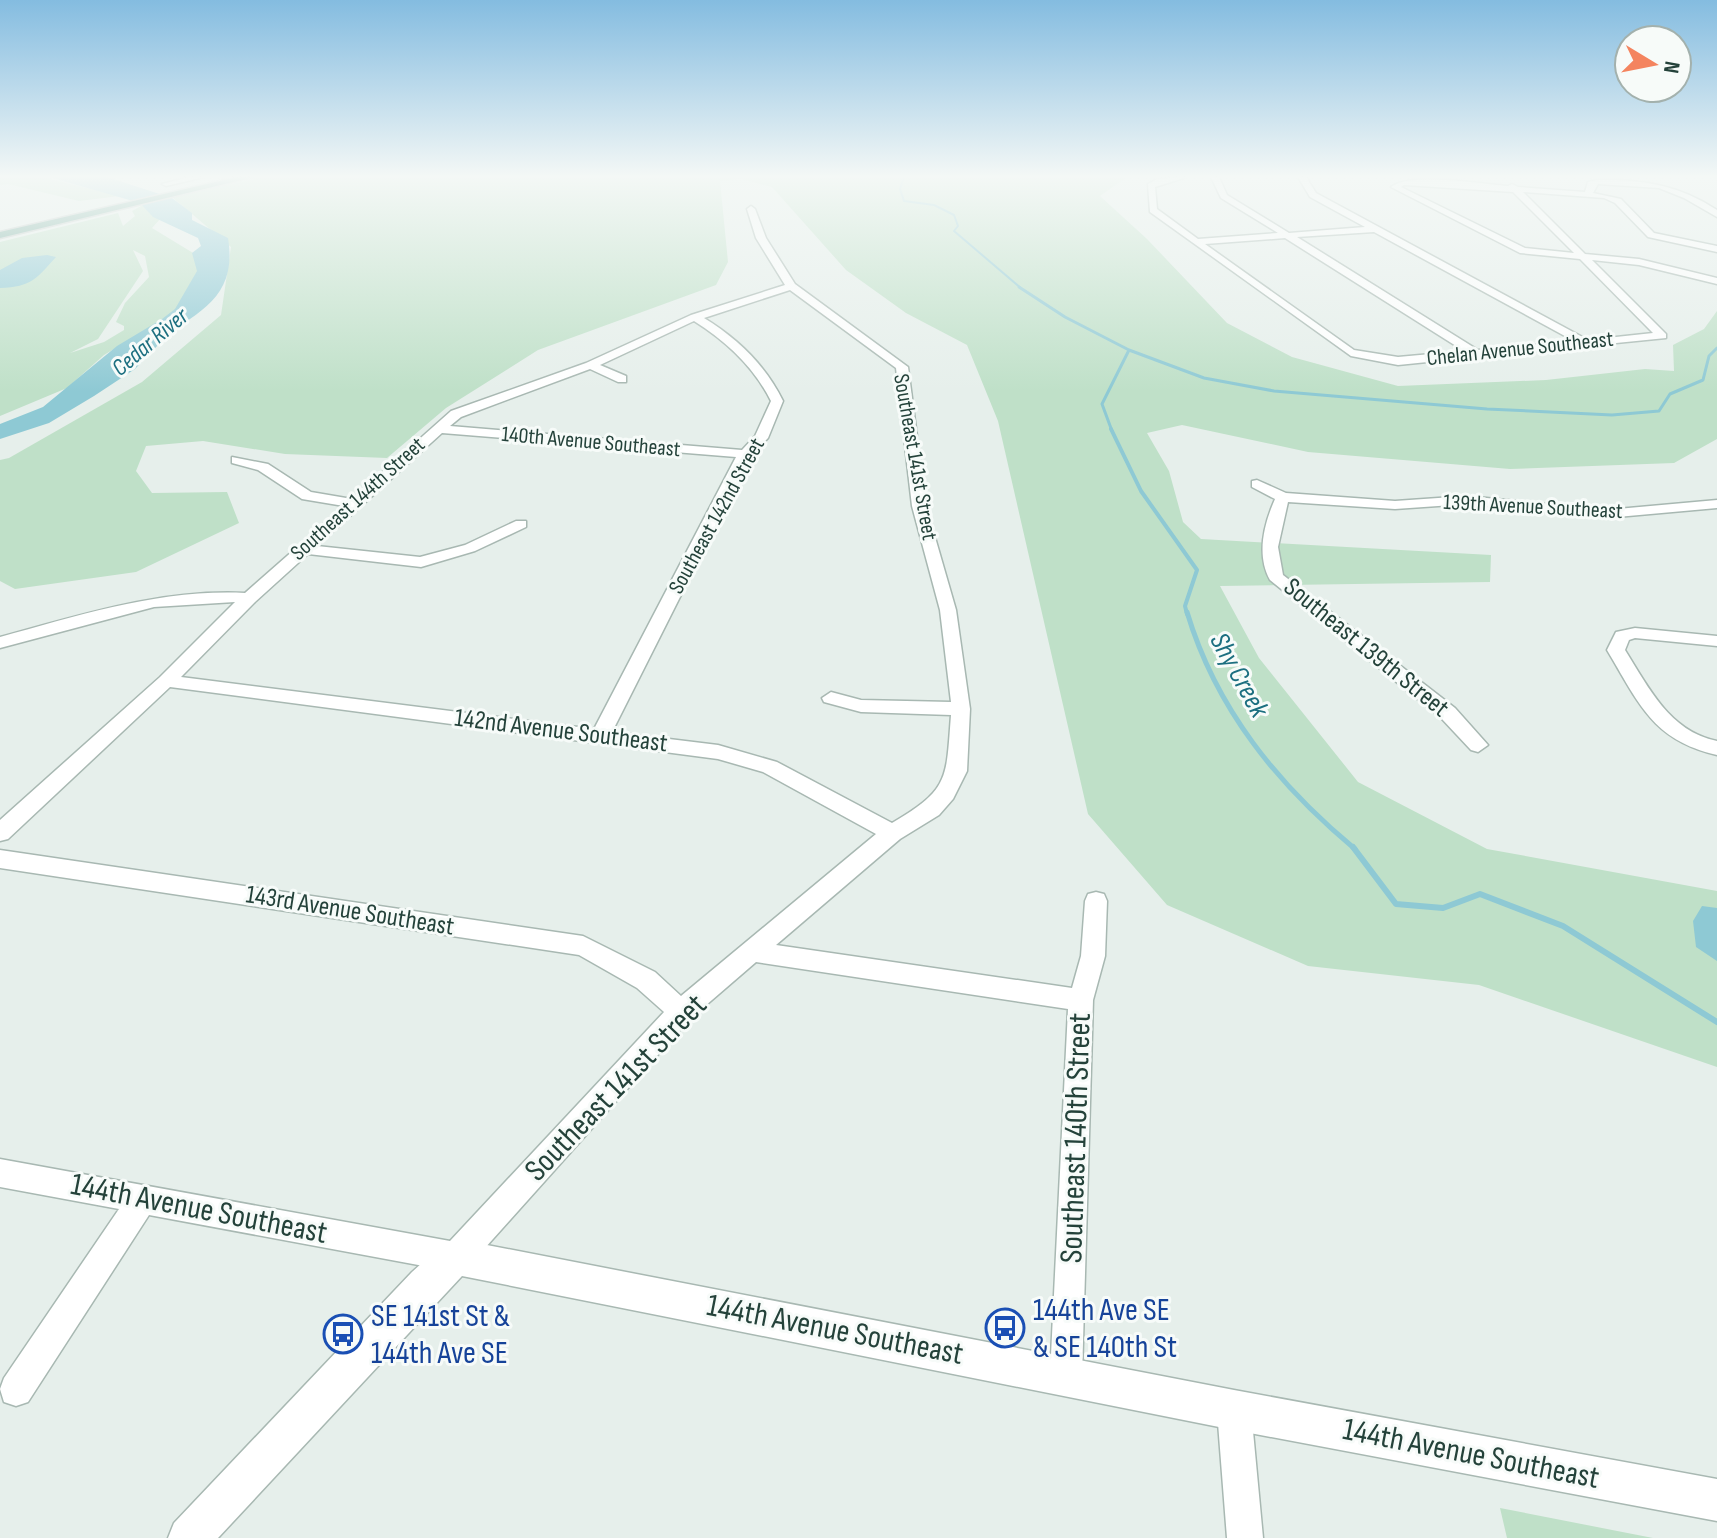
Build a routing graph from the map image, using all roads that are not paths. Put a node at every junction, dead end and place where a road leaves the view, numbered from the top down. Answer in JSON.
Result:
{"nodes":[{"id":1,"x":768,"y":249,"type":"edge"},
{"id":2,"x":1206,"y":249,"type":"edge"},
{"id":3,"x":1306,"y":249,"type":"edge"},
{"id":4,"x":1412,"y":249,"type":"edge"},
{"id":5,"x":1516,"y":249,"type":"edge"},
{"id":6,"x":1575,"y":249,"type":"edge"},
{"id":7,"x":1584,"y":258,"type":"junction"},
{"id":8,"x":1717,"y":282,"type":"edge"},
{"id":9,"x":791,"y":286,"type":"junction"},
{"id":10,"x":1704,"y":287,"type":"dead end"},
{"id":11,"x":695,"y":317,"type":"junction"},
{"id":12,"x":1584,"y":342,"type":"junction"},
{"id":13,"x":1475,"y":353,"type":"junction"},
{"id":14,"x":590,"y":365,"type":"junction"},
{"id":15,"x":622,"y":379,"type":"dead end"},
{"id":16,"x":436,"y":429,"type":"junction"},
{"id":17,"x":745,"y":454,"type":"junction"},
{"id":18,"x":237,"y":460,"type":"dead end"},
{"id":19,"x":1257,"y":484,"type":"dead end"},
{"id":20,"x":1283,"y":497,"type":"junction"},
{"id":21,"x":352,"y":503,"type":"junction"},
{"id":22,"x":1717,"y":504,"type":"edge"},
{"id":23,"x":521,"y":524,"type":"dead end"},
{"id":24,"x":304,"y":549,"type":"junction"},
{"id":25,"x":249,"y":598,"type":"junction"},
{"id":26,"x":1717,"y":641,"type":"edge"},
{"id":27,"x":0,"y":643,"type":"edge"},
{"id":28,"x":166,"y":681,"type":"junction"},
{"id":29,"x":831,"y":698,"type":"dead end"},
{"id":30,"x":961,"y":709,"type":"junction"},
{"id":31,"x":600,"y":736,"type":"junction"},
{"id":32,"x":1478,"y":745,"type":"dead end"},
{"id":33,"x":1712,"y":747,"type":"edge"},
{"id":34,"x":0,"y":833,"type":"edge"},
{"id":35,"x":892,"y":833,"type":"junction"},
{"id":36,"x":0,"y":859,"type":"edge"},
{"id":37,"x":1096,"y":901,"type":"dead end"},
{"id":38,"x":755,"y":952,"type":"junction"},
{"id":39,"x":1081,"y":1000,"type":"junction"},
{"id":40,"x":681,"y":1011,"type":"junction"},
{"id":41,"x":0,"y":1173,"type":"edge"},
{"id":42,"x":144,"y":1197,"type":"junction"},
{"id":43,"x":456,"y":1257,"type":"junction"},
{"id":44,"x":1066,"y":1376,"type":"junction"},
{"id":45,"x":16,"y":1390,"type":"dead end"},
{"id":46,"x":1234,"y":1410,"type":"junction"},
{"id":47,"x":1717,"y":1500,"type":"edge"},
{"id":48,"x":189,"y":1538,"type":"edge"},
{"id":49,"x":1245,"y":1538,"type":"edge"}],
"edges":[{"from":1,"to":9,"type":"street","name":"Southeast 141st Street"},
{"from":2,"to":13,"type":"street","name":"Chelan Avenue Southeast"},
{"from":3,"to":13,"type":"street"},
{"from":4,"to":12,"type":"street"},
{"from":5,"to":7,"type":"street"},
{"from":6,"to":7,"type":"street"},
{"from":7,"to":8,"type":"street"},
{"from":7,"to":12,"type":"street","name":"Chelan Avenue Southeast"},
{"from":8,"to":10,"type":"street"},
{"from":9,"to":11,"type":"street","name":"Southeast 144th Street"},
{"from":9,"to":30,"type":"street","name":"Southeast 141st Street"},
{"from":11,"to":14,"type":"street","name":"Southeast 144th Street"},
{"from":11,"to":17,"type":"street","name":"Southeast 142nd Street"},
{"from":12,"to":13,"type":"street","name":"Chelan Avenue Southeast"},
{"from":14,"to":15,"type":"street"},
{"from":14,"to":16,"type":"street","name":"Southeast 144th Street"},
{"from":16,"to":17,"type":"street","name":"140th Avenue Southeast"},
{"from":16,"to":21,"type":"street","name":"Southeast 144th Street"},
{"from":17,"to":31,"type":"street","name":"Southeast 142nd Street"},
{"from":18,"to":21,"type":"street"},
{"from":19,"to":20,"type":"street","name":"139th Avenue Southeast"},
{"from":20,"to":22,"type":"street","name":"139th Avenue Southeast"},
{"from":20,"to":32,"type":"street","name":"Southeast 139th Street"},
{"from":21,"to":24,"type":"street","name":"Southeast 144th Street"},
{"from":23,"to":24,"type":"street"},
{"from":24,"to":25,"type":"street","name":"Southeast 144th Street"},
{"from":25,"to":27,"type":"street"},
{"from":25,"to":28,"type":"street","name":"Southeast 144th Street"},
{"from":26,"to":33,"type":"street"},
{"from":28,"to":31,"type":"street","name":"142nd Avenue Southeast"},
{"from":28,"to":34,"type":"street","name":"Southeast 144th Street"},
{"from":29,"to":30,"type":"street"},
{"from":30,"to":35,"type":"street","name":"Southeast 141st Street"},
{"from":31,"to":35,"type":"street","name":"142nd Avenue Southeast"},
{"from":35,"to":38,"type":"street","name":"Southeast 141st Street"},
{"from":36,"to":40,"type":"street","name":"143rd Avenue Southeast"},
{"from":37,"to":39,"type":"street","name":"Southeast 140th Street"},
{"from":38,"to":39,"type":"street"},
{"from":38,"to":40,"type":"street","name":"Southeast 141st Street"},
{"from":39,"to":44,"type":"street","name":"Southeast 140th Street"},
{"from":40,"to":43,"type":"street","name":"Southeast 141st Street"},
{"from":41,"to":42,"type":"street","name":"144th Avenue Southeast"},
{"from":42,"to":43,"type":"street","name":"144th Avenue Southeast"},
{"from":42,"to":45,"type":"street"},
{"from":43,"to":44,"type":"street","name":"144th Avenue Southeast"},
{"from":43,"to":48,"type":"street"},
{"from":44,"to":46,"type":"street","name":"144th Avenue Southeast"},
{"from":46,"to":47,"type":"street","name":"144th Avenue Southeast"},
{"from":46,"to":49,"type":"street"}]}
